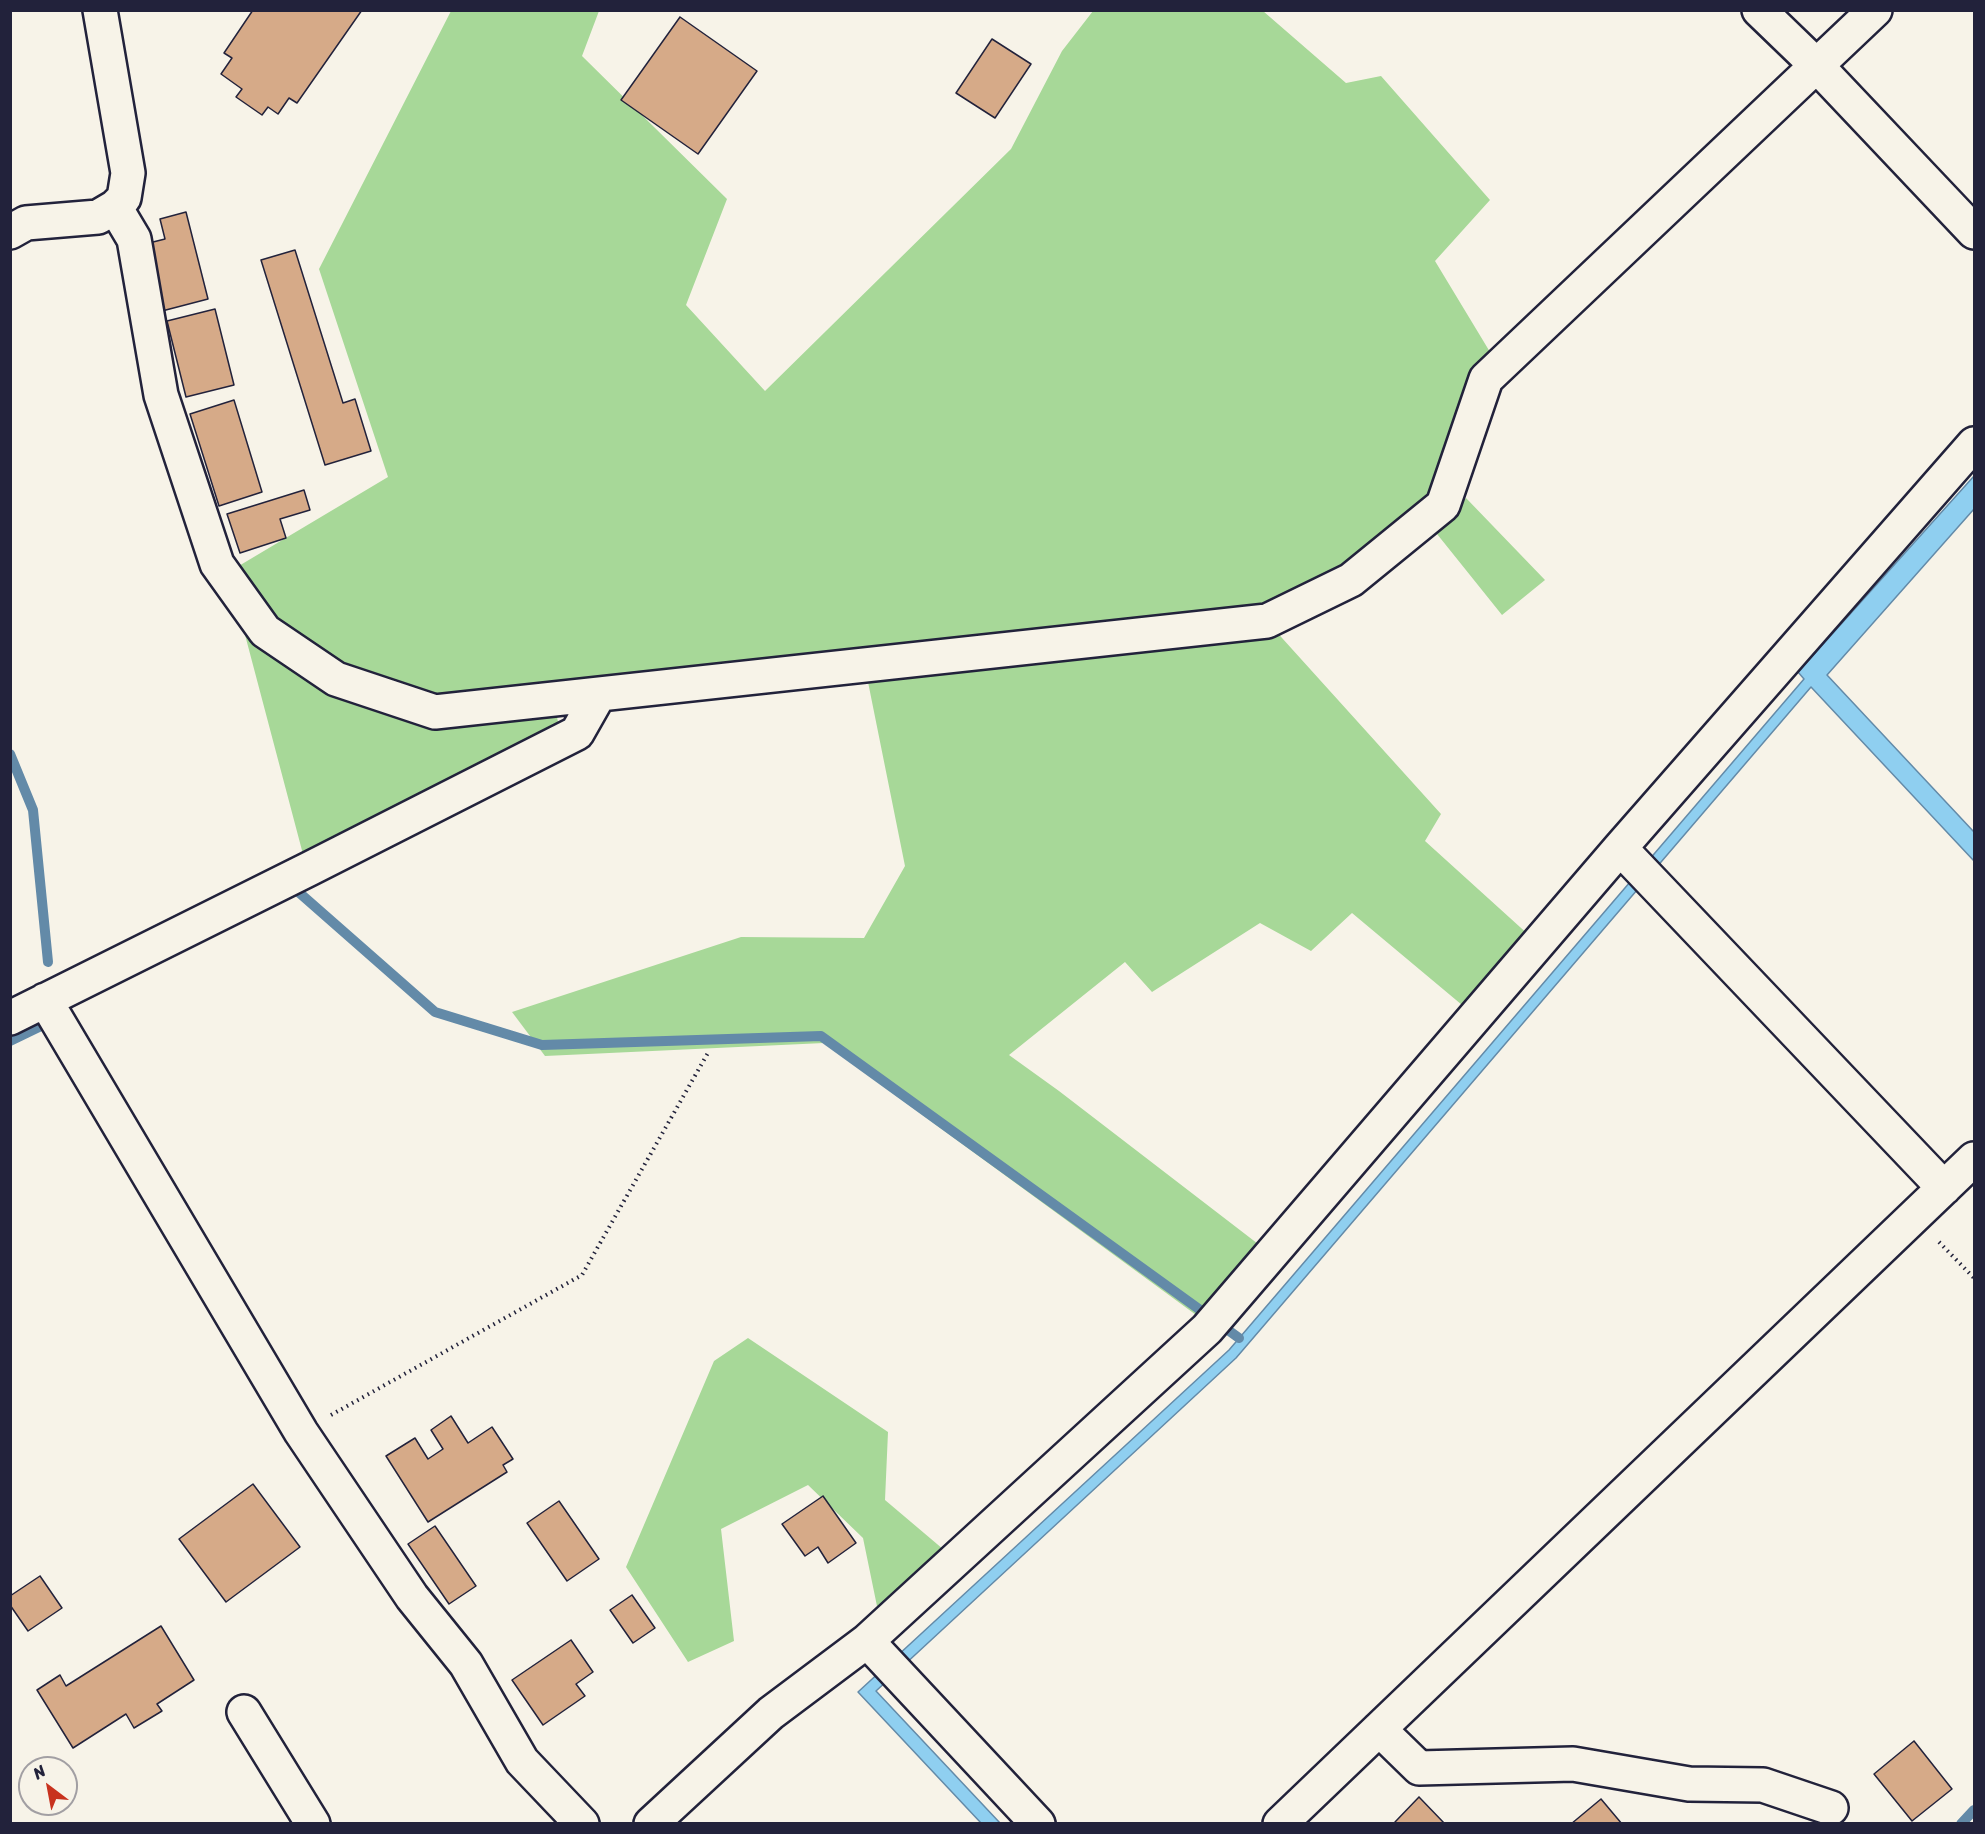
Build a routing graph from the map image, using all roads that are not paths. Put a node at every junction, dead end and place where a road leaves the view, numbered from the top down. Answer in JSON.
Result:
{"nodes":[{"id":1,"x":100,"y":10,"type":"edge"},
{"id":2,"x":1758,"y":10,"type":"edge"},
{"id":3,"x":1875,"y":10,"type":"edge"},
{"id":4,"x":1816,"y":65,"type":"junction"},
{"id":5,"x":115,"y":207,"type":"junction"},
{"id":6,"x":10,"y":232,"type":"edge"},
{"id":7,"x":1974,"y":232,"type":"edge"},
{"id":8,"x":1974,"y":444,"type":"edge"},
{"id":9,"x":598,"y":696,"type":"junction"},
{"id":10,"x":1620,"y":848,"type":"junction"},
{"id":11,"x":45,"y":1000,"type":"junction"},
{"id":12,"x":10,"y":1018,"type":"edge"},
{"id":13,"x":1974,"y":1159,"type":"edge"},
{"id":14,"x":1944,"y":1188,"type":"junction"},
{"id":15,"x":867,"y":1641,"type":"junction"},
{"id":16,"x":244,"y":1712,"type":"dead end"},
{"id":17,"x":1379,"y":1729,"type":"junction"},
{"id":18,"x":1831,"y":1808,"type":"dead end"},
{"id":19,"x":313,"y":1824,"type":"edge"},
{"id":20,"x":582,"y":1824,"type":"edge"},
{"id":21,"x":651,"y":1824,"type":"edge"},
{"id":22,"x":1038,"y":1824,"type":"edge"},
{"id":23,"x":1280,"y":1824,"type":"edge"}],
"edges":[{"from":1,"to":5,"type":"street"},
{"from":2,"to":4,"type":"street"},
{"from":3,"to":4,"type":"street"},
{"from":4,"to":7,"type":"street"},
{"from":4,"to":9,"type":"street"},
{"from":5,"to":6,"type":"street"},
{"from":5,"to":9,"type":"street"},
{"from":8,"to":10,"type":"street"},
{"from":9,"to":11,"type":"street"},
{"from":10,"to":14,"type":"street"},
{"from":10,"to":15,"type":"street"},
{"from":11,"to":12,"type":"street"},
{"from":11,"to":20,"type":"street"},
{"from":13,"to":14,"type":"street"},
{"from":14,"to":17,"type":"street"},
{"from":15,"to":21,"type":"street"},
{"from":15,"to":22,"type":"street"},
{"from":16,"to":19,"type":"street"},
{"from":17,"to":18,"type":"street"},
{"from":17,"to":23,"type":"street"}]}
